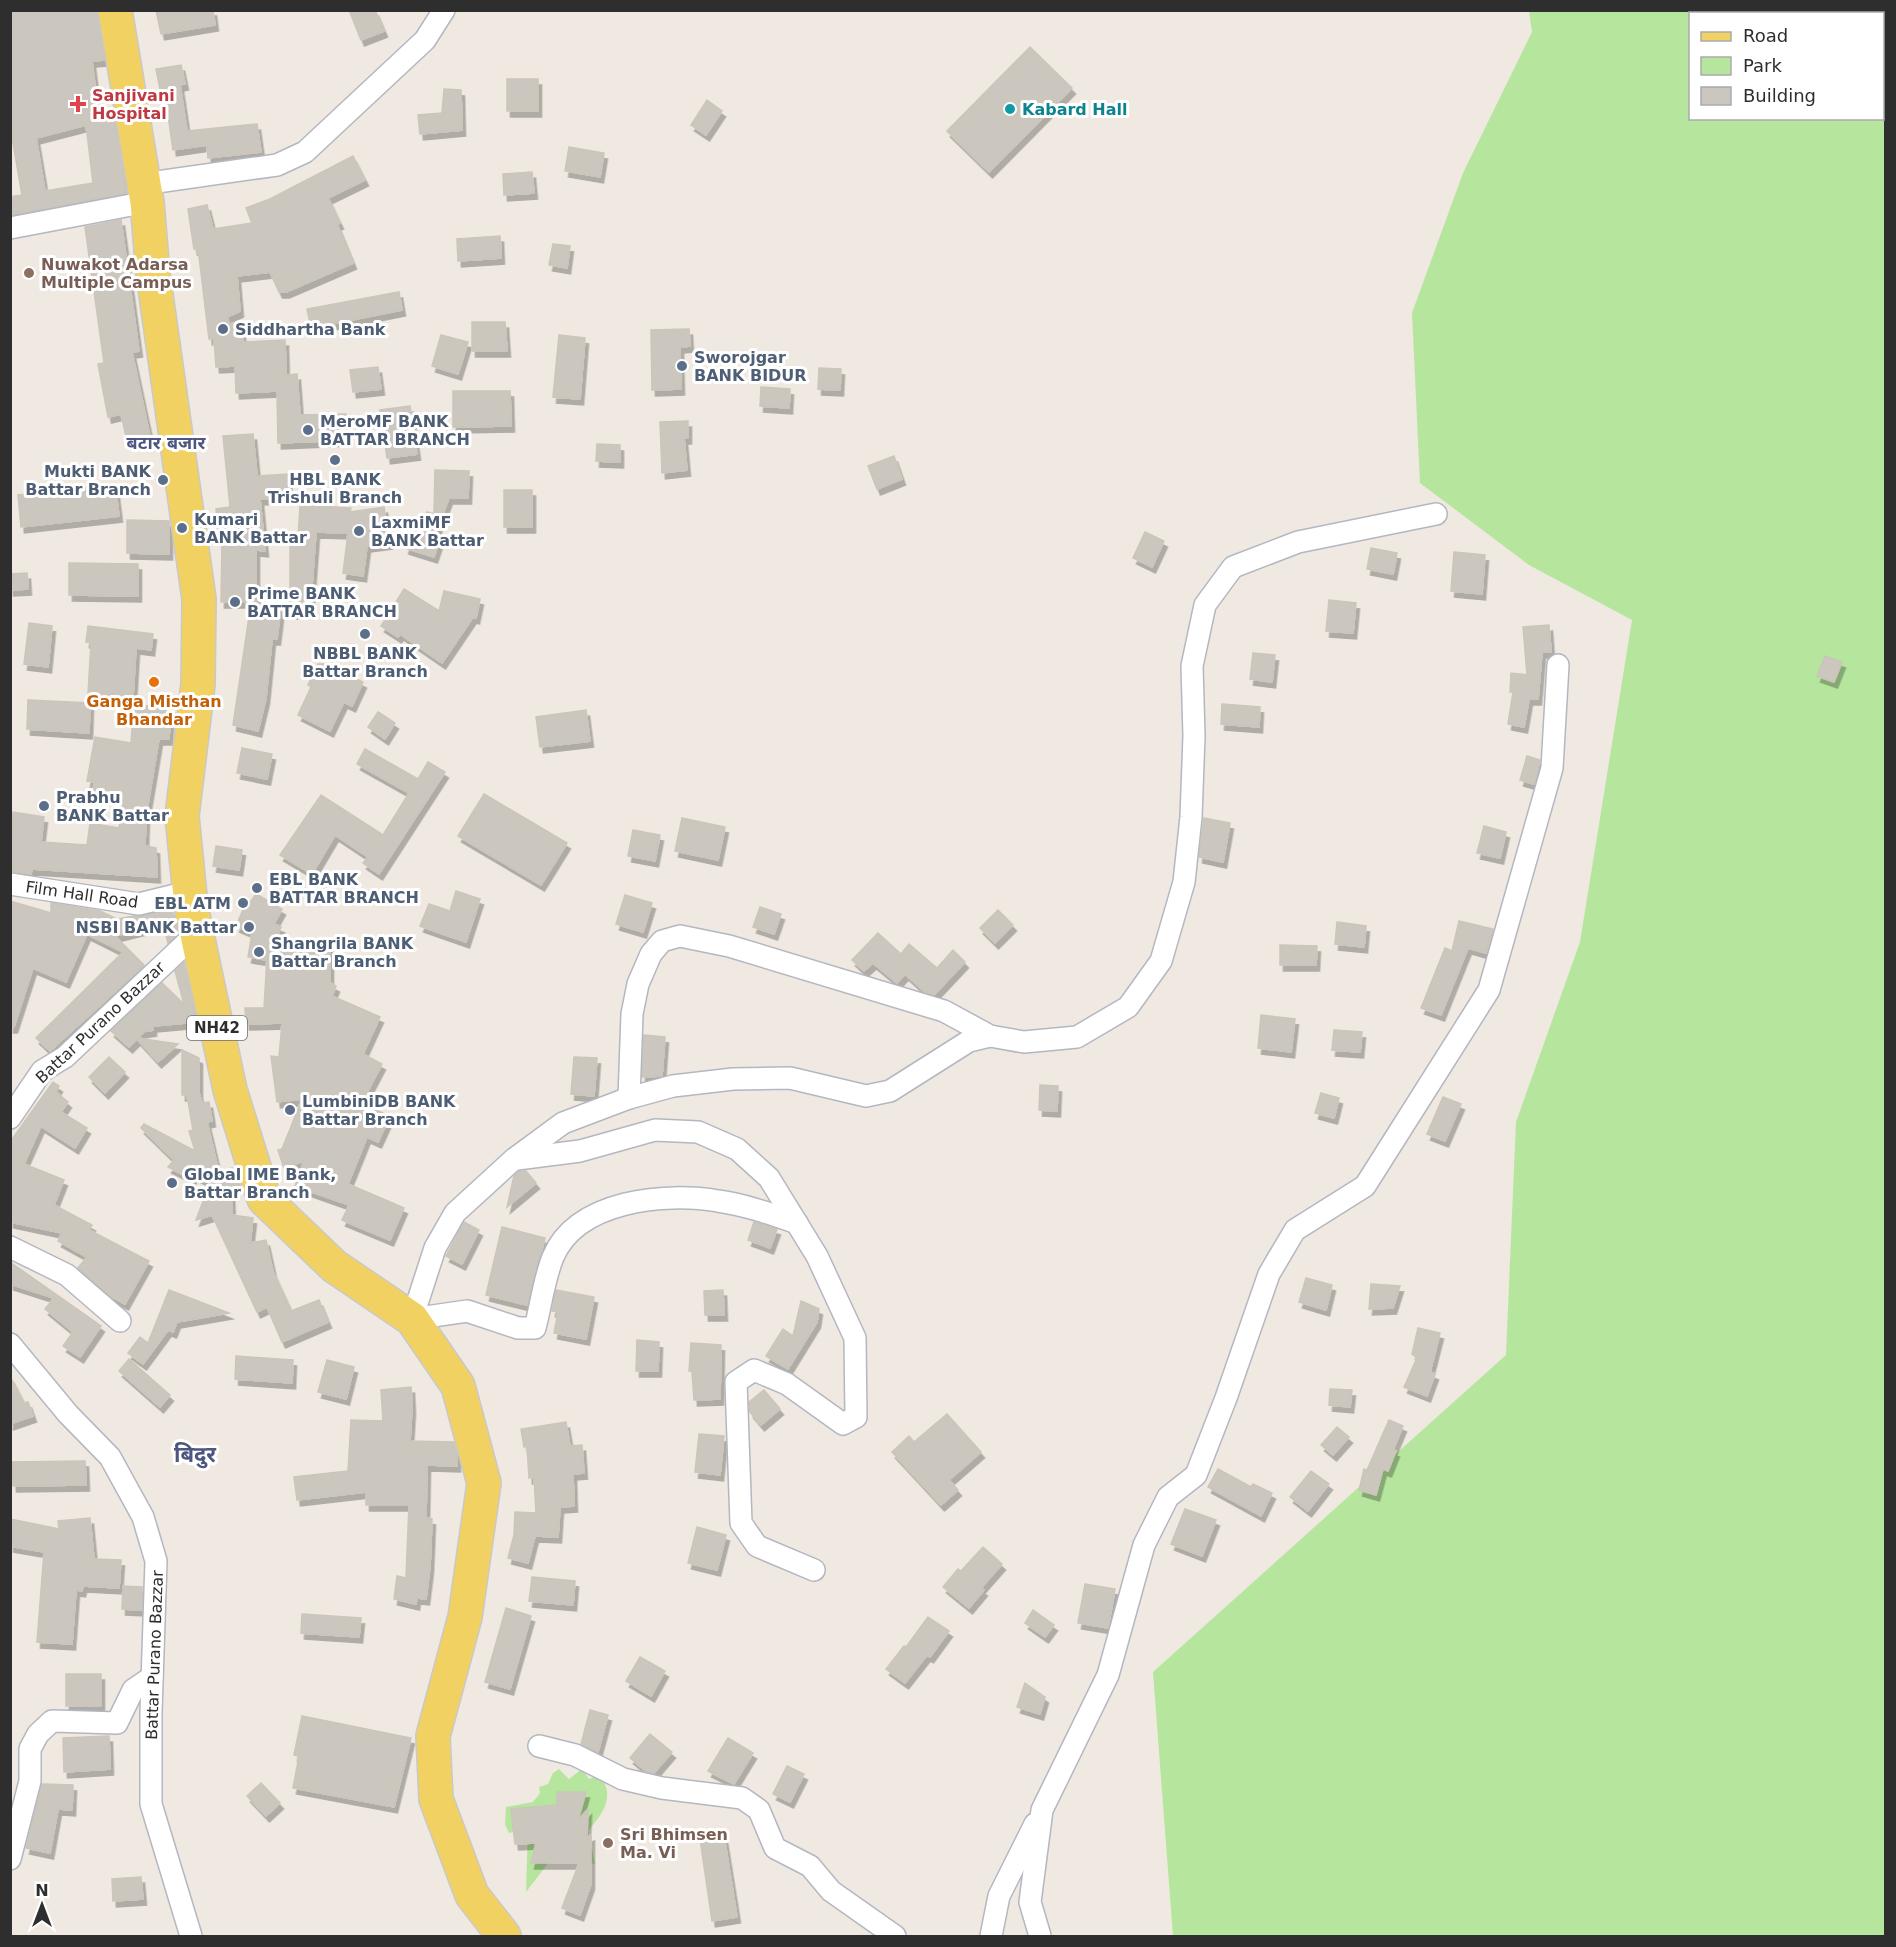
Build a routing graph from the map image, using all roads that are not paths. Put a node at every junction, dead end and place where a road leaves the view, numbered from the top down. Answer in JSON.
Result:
{"nodes":[{"id":1,"x":115,"y":10,"type":"edge"},
{"id":2,"x":444,"y":10,"type":"edge"},
{"id":3,"x":145,"y":193,"type":"junction"},
{"id":4,"x":10,"y":228,"type":"edge"},
{"id":5,"x":1436,"y":514,"type":"dead end"},
{"id":6,"x":1558,"y":665,"type":"dead end"},
{"id":7,"x":10,"y":884,"type":"edge"},
{"id":8,"x":188,"y":892,"type":"junction"},
{"id":9,"x":196,"y":933,"type":"junction"},
{"id":10,"x":990,"y":1035,"type":"junction"},
{"id":11,"x":629,"y":1098,"type":"junction"},
{"id":12,"x":11,"y":1114,"type":"edge"},
{"id":13,"x":514,"y":1159,"type":"junction"},
{"id":14,"x":797,"y":1223,"type":"junction"},
{"id":15,"x":10,"y":1247,"type":"edge"},
{"id":16,"x":412,"y":1319,"type":"junction"},
{"id":17,"x":120,"y":1321,"type":"dead end"},
{"id":18,"x":10,"y":1344,"type":"edge"},
{"id":19,"x":814,"y":1570,"type":"dead end"},
{"id":20,"x":152,"y":1677,"type":"junction"},
{"id":21,"x":540,"y":1746,"type":"dead end"},
{"id":22,"x":1042,"y":1810,"type":"junction"},
{"id":23,"x":10,"y":1859,"type":"edge"},
{"id":24,"x":191,"y":1936,"type":"edge"},
{"id":25,"x":504,"y":1936,"type":"edge"},
{"id":26,"x":895,"y":1936,"type":"edge"},
{"id":27,"x":991,"y":1936,"type":"edge"},
{"id":28,"x":1040,"y":1936,"type":"edge"}],
"edges":[{"from":1,"to":3,"type":"main road","number":"NH42"},
{"from":2,"to":3,"type":"street"},
{"from":3,"to":4,"type":"street"},
{"from":3,"to":8,"type":"main road","number":"NH42"},
{"from":5,"to":10,"type":"street"},
{"from":6,"to":22,"type":"street"},
{"from":7,"to":8,"type":"street","name":"Film Hall Road"},
{"from":8,"to":9,"type":"main road","number":"NH42"},
{"from":9,"to":12,"type":"street","name":"Battar Purano Bazzar"},
{"from":9,"to":16,"type":"main road","number":"NH42"},
{"from":10,"to":11,"type":"street"},
{"from":10,"to":11,"type":"street"},
{"from":11,"to":13,"type":"street"},
{"from":13,"to":14,"type":"street"},
{"from":13,"to":16,"type":"street"},
{"from":14,"to":16,"type":"street"},
{"from":14,"to":19,"type":"street"},
{"from":15,"to":17,"type":"street"},
{"from":16,"to":25,"type":"main road","number":"NH42"},
{"from":18,"to":20,"type":"street","name":"Battar Purano Bazzar"},
{"from":20,"to":23,"type":"street"},
{"from":20,"to":24,"type":"street","name":"Battar Purano Bazzar"},
{"from":21,"to":26,"type":"street"},
{"from":22,"to":27,"type":"street"},
{"from":22,"to":28,"type":"street"}]}
